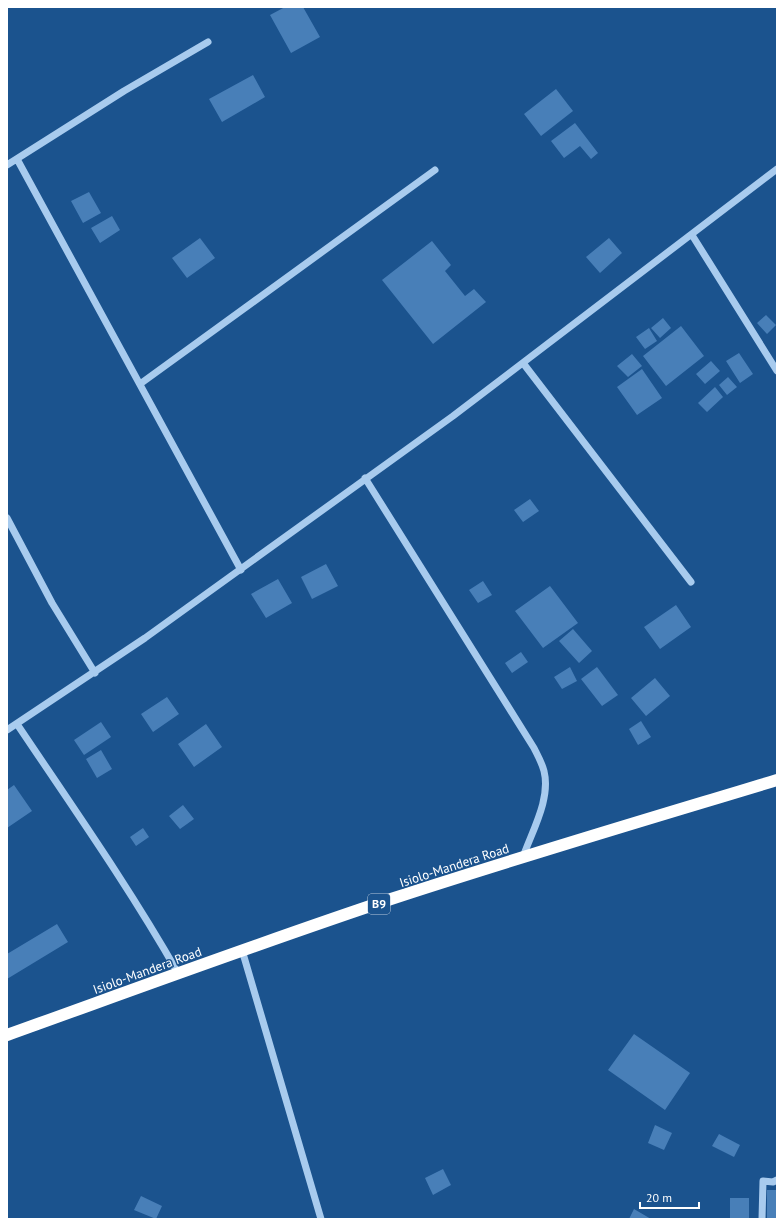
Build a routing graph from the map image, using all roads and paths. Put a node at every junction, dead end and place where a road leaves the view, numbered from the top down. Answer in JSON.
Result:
{"nodes":[{"id":1,"x":208,"y":42,"type":"dead end"},
{"id":2,"x":17,"y":159,"type":"junction"},
{"id":3,"x":7,"y":165,"type":"edge"},
{"id":4,"x":777,"y":169,"type":"edge"},
{"id":5,"x":435,"y":170,"type":"dead end"},
{"id":6,"x":692,"y":235,"type":"junction"},
{"id":7,"x":523,"y":363,"type":"junction"},
{"id":8,"x":777,"y":371,"type":"edge"},
{"id":9,"x":140,"y":384,"type":"junction"},
{"id":10,"x":365,"y":478,"type":"junction"},
{"id":11,"x":7,"y":518,"type":"edge"},
{"id":12,"x":241,"y":570,"type":"junction"},
{"id":13,"x":691,"y":582,"type":"dead end"},
{"id":14,"x":95,"y":673,"type":"junction"},
{"id":15,"x":17,"y":724,"type":"junction"},
{"id":16,"x":7,"y":730,"type":"edge"},
{"id":17,"x":777,"y":780,"type":"edge"},
{"id":18,"x":523,"y":857,"type":"junction"},
{"id":19,"x":242,"y":950,"type":"junction"},
{"id":20,"x":178,"y":974,"type":"junction"},
{"id":21,"x":7,"y":1035,"type":"edge"},
{"id":22,"x":777,"y":1180,"type":"edge"},
{"id":23,"x":321,"y":1219,"type":"edge"},
{"id":24,"x":762,"y":1219,"type":"edge"}],
"edges":[{"from":1,"to":2,"type":"street"},
{"from":2,"to":3,"type":"street"},
{"from":2,"to":9,"type":"street"},
{"from":4,"to":6,"type":"street"},
{"from":5,"to":9,"type":"street"},
{"from":6,"to":7,"type":"street"},
{"from":6,"to":8,"type":"street"},
{"from":7,"to":10,"type":"street"},
{"from":7,"to":13,"type":"street"},
{"from":9,"to":12,"type":"street"},
{"from":10,"to":12,"type":"street"},
{"from":10,"to":18,"type":"street"},
{"from":11,"to":14,"type":"street"},
{"from":12,"to":14,"type":"street"},
{"from":14,"to":15,"type":"street"},
{"from":15,"to":16,"type":"street"},
{"from":15,"to":20,"type":"street"},
{"from":17,"to":18,"type":"highway","name":"Isiolo-Mandera Road","number":"B9"},
{"from":18,"to":19,"type":"highway","name":"Isiolo-Mandera Road","number":"B9"},
{"from":19,"to":20,"type":"highway","name":"Isiolo-Mandera Road","number":"B9"},
{"from":19,"to":23,"type":"street"},
{"from":20,"to":21,"type":"highway","name":"Isiolo-Mandera Road","number":"B9"},
{"from":22,"to":24,"type":"street"}]}
